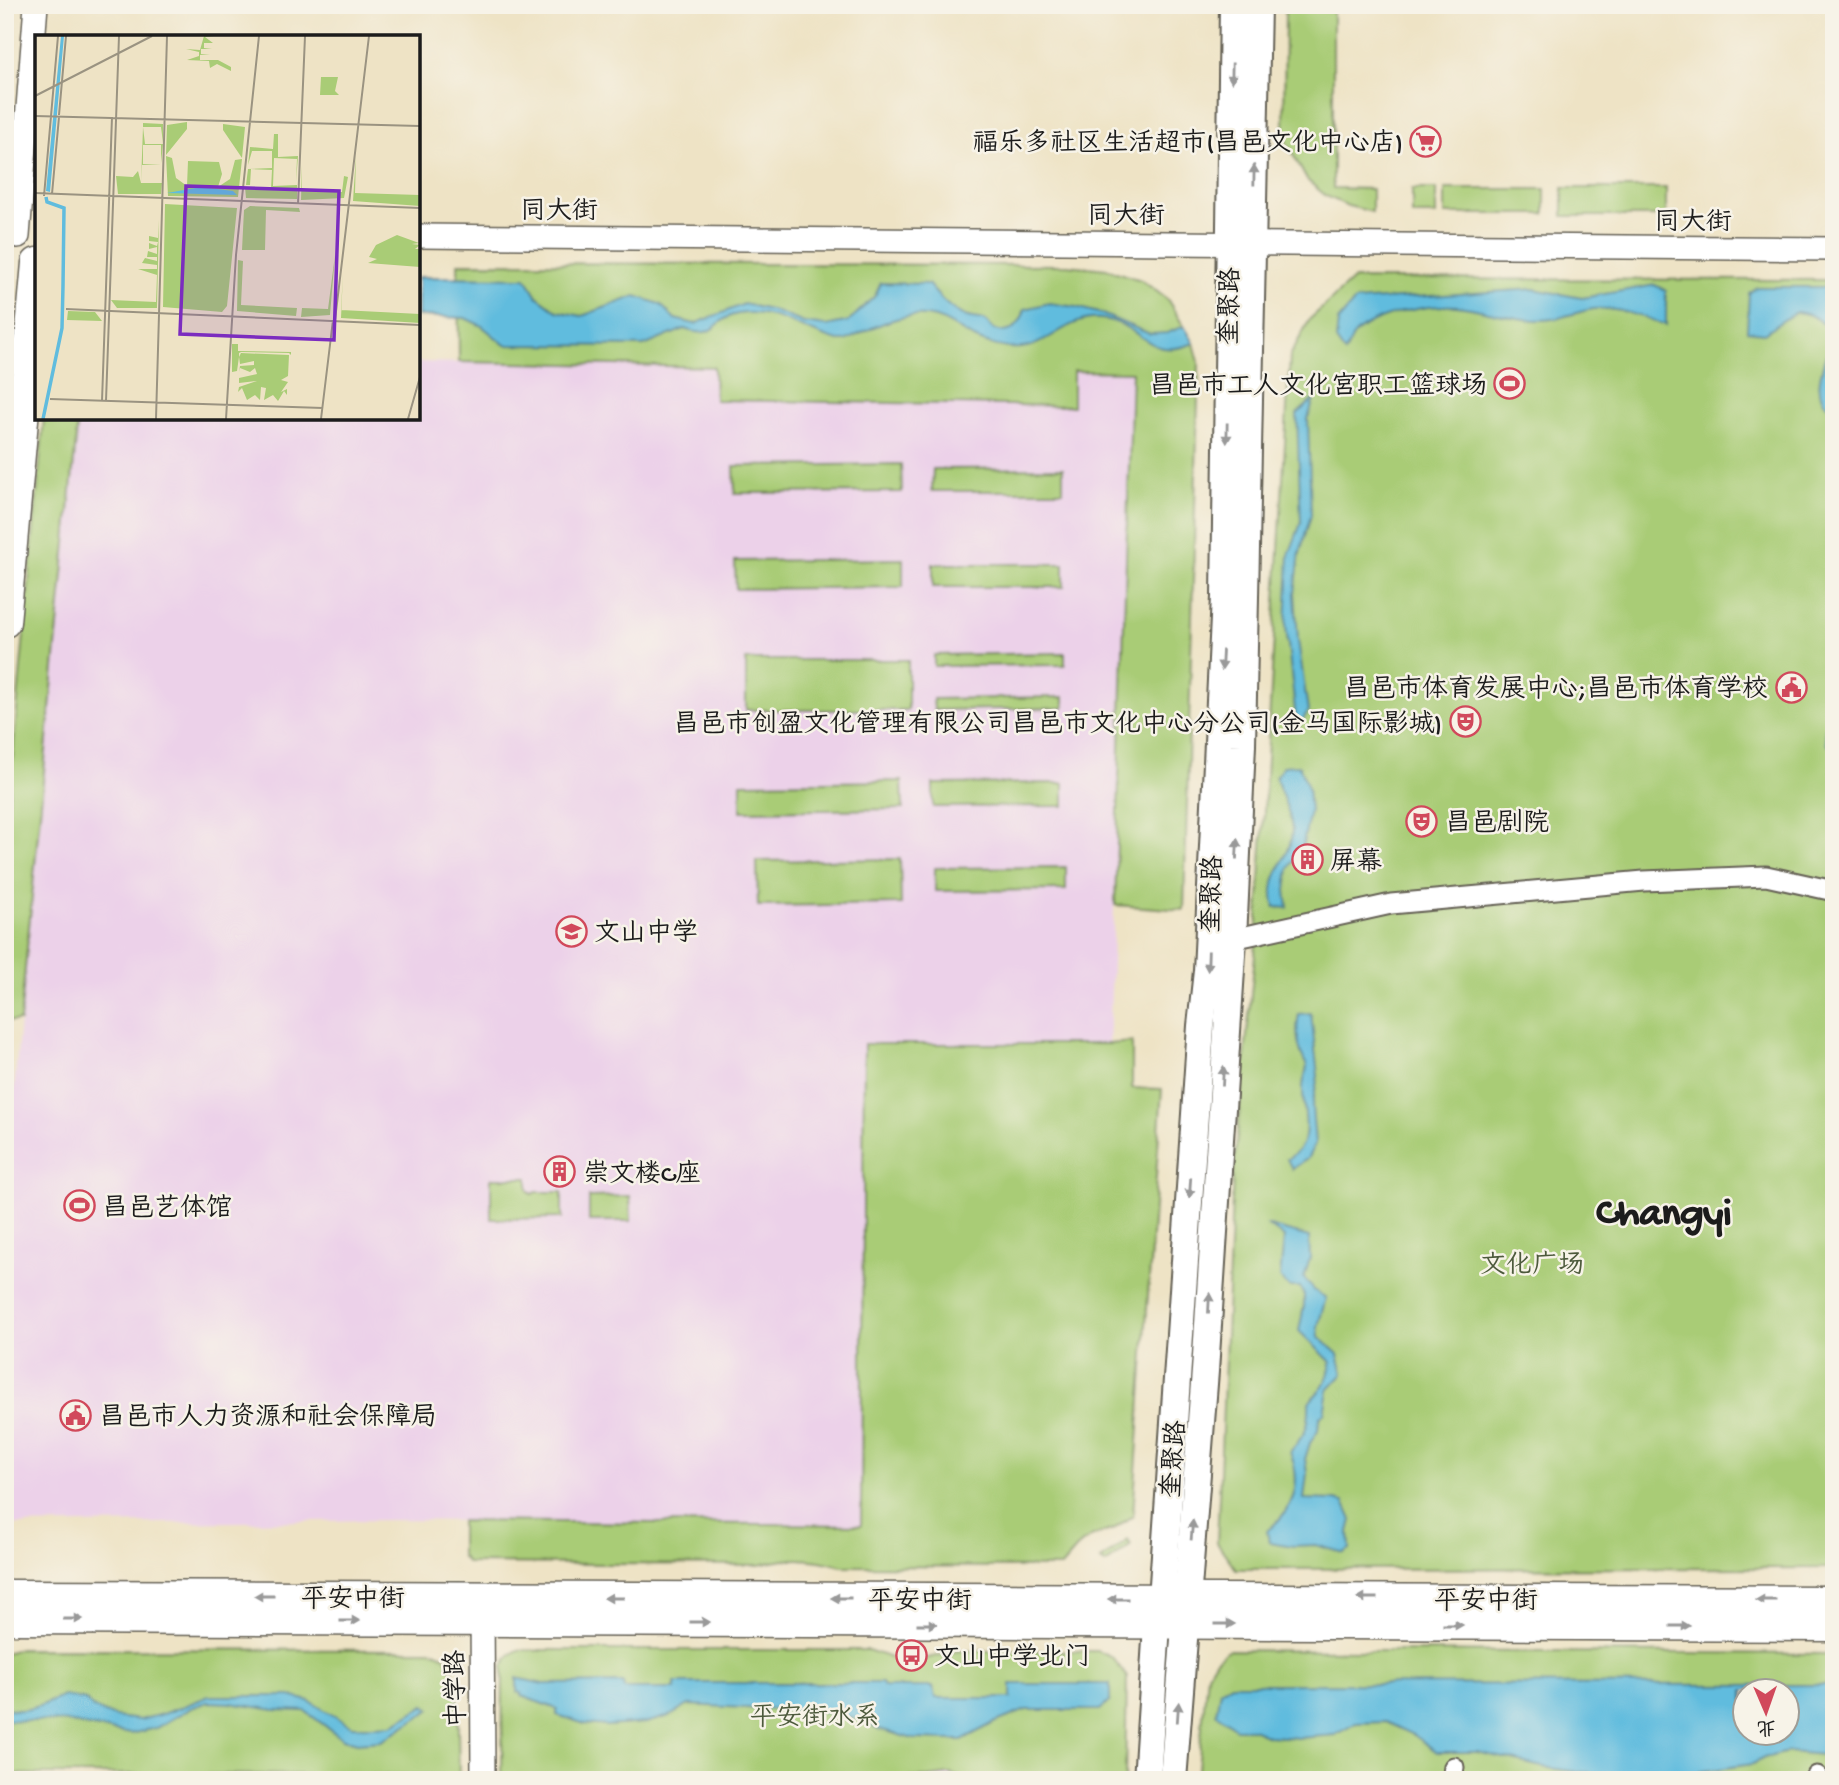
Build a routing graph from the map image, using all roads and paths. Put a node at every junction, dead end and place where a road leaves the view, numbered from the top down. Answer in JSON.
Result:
{"nodes":[{"id":1,"x":36,"y":5,"type":"edge"},
{"id":2,"x":1233,"y":5,"type":"edge"},
{"id":3,"x":1257,"y":5,"type":"edge"},
{"id":4,"x":20,"y":236,"type":"edge"},
{"id":5,"x":420,"y":236,"type":"edge"},
{"id":6,"x":1241,"y":243,"type":"junction"},
{"id":7,"x":1834,"y":249,"type":"edge"},
{"id":8,"x":35,"y":285,"type":"edge"},
{"id":9,"x":5,"y":622,"type":"edge"},
{"id":10,"x":1834,"y":891,"type":"edge"},
{"id":11,"x":1233,"y":939,"type":"junction"},
{"id":12,"x":5,"y":1595,"type":"edge"},
{"id":13,"x":1834,"y":1601,"type":"edge"},
{"id":14,"x":482,"y":1609,"type":"junction"},
{"id":15,"x":1172,"y":1611,"type":"junction"},
{"id":16,"x":5,"y":1619,"type":"edge"},
{"id":17,"x":1834,"y":1626,"type":"edge"},
{"id":18,"x":482,"y":1780,"type":"edge"},
{"id":19,"x":1147,"y":1780,"type":"edge"},
{"id":20,"x":1173,"y":1780,"type":"edge"}],
"edges":[{"from":1,"to":4,"type":"street"},
{"from":2,"to":6,"type":"main road","name":"奎聚路","one_way":true},
{"from":6,"to":3,"type":"main road","name":"奎聚路","one_way":true},
{"from":5,"to":6,"type":"street","name":"同大街"},
{"from":6,"to":7,"type":"street","name":"同大街"},
{"from":11,"to":6,"type":"main road","name":"奎聚路","one_way":true},
{"from":6,"to":15,"type":"main road","name":"奎聚路","one_way":true},
{"from":8,"to":9,"type":"main road"},
{"from":10,"to":11,"type":"street"},
{"from":15,"to":11,"type":"main road","name":"奎聚路","one_way":true},
{"from":14,"to":12,"type":"main road","name":"平安中街","one_way":true},
{"from":13,"to":15,"type":"main road","name":"平安中街","one_way":true},
{"from":14,"to":15,"type":"main road","name":"平安中街"},
{"from":16,"to":14,"type":"main road","name":"平安中街","one_way":true},
{"from":14,"to":18,"type":"street","name":"中学路"},
{"from":15,"to":17,"type":"main road","name":"平安中街","one_way":true},
{"from":15,"to":19,"type":"main road","name":"奎聚路"},
{"from":20,"to":15,"type":"main road","name":"奎聚路","one_way":true}]}
